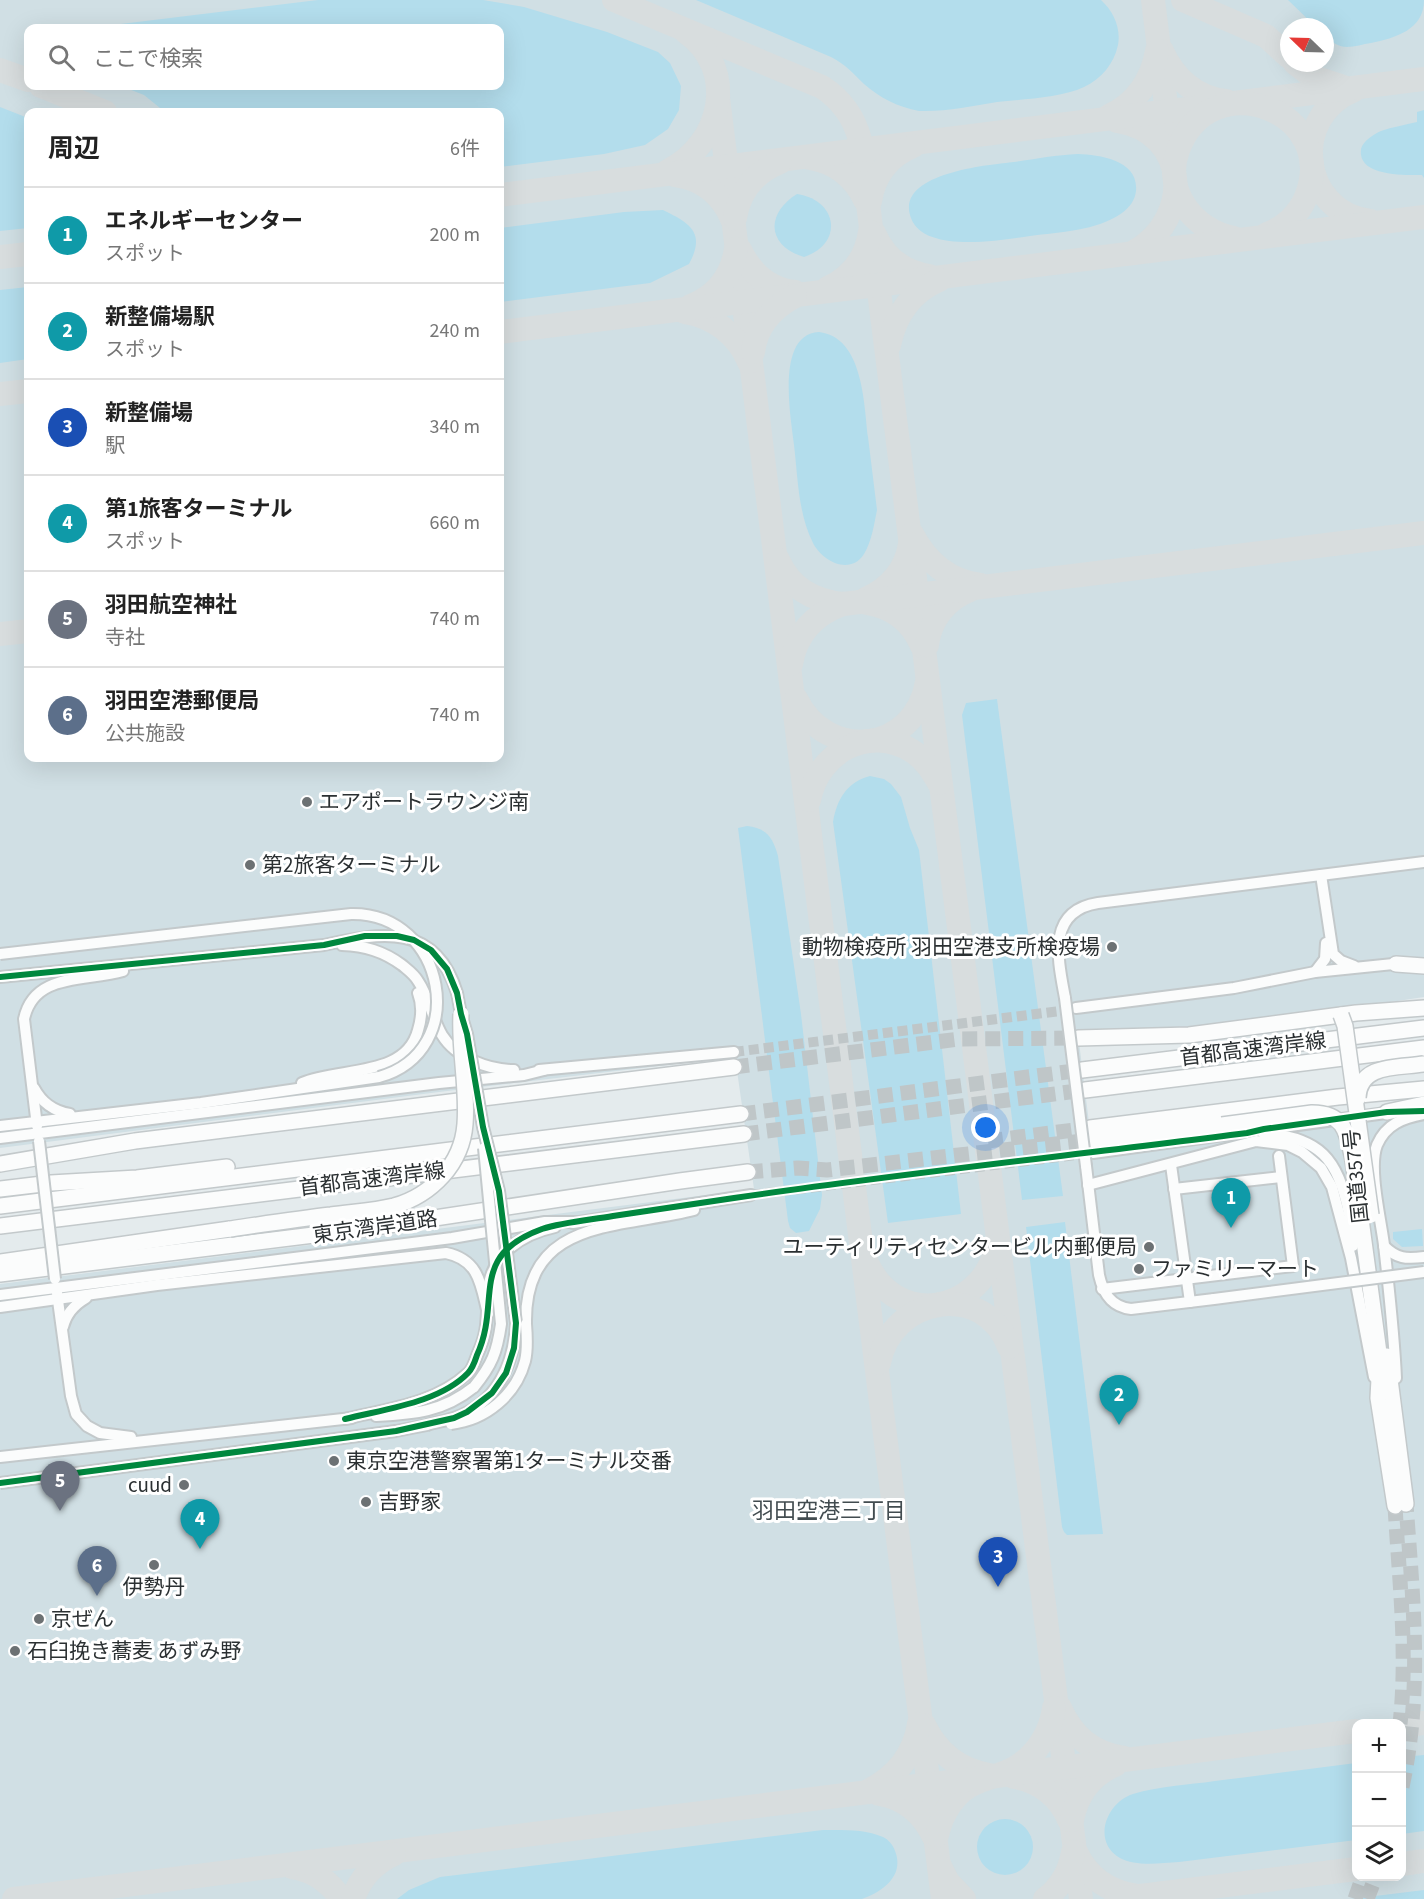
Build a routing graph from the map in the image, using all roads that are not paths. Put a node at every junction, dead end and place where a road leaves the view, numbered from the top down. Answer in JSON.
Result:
{"nodes":[{"id":1,"x":1424,"y":862,"type":"edge"},
{"id":2,"x":1319,"y":875,"type":"junction"},
{"id":3,"x":324,"y":945,"type":"junction"},
{"id":4,"x":0,"y":954,"type":"edge"},
{"id":5,"x":1424,"y":960,"type":"edge"},
{"id":6,"x":148,"y":963,"type":"junction"},
{"id":7,"x":1396,"y":964,"type":"junction"},
{"id":8,"x":1424,"y":966,"type":"edge"},
{"id":9,"x":404,"y":967,"type":"junction"},
{"id":10,"x":1360,"y":968,"type":"junction"},
{"id":11,"x":1315,"y":972,"type":"junction"},
{"id":12,"x":0,"y":977,"type":"edge"},
{"id":13,"x":1076,"y":1008,"type":"tunnel mouth"},
{"id":14,"x":1424,"y":1008,"type":"edge"},
{"id":15,"x":460,"y":1014,"type":"junction"},
{"id":16,"x":1341,"y":1015,"type":"junction"},
{"id":17,"x":1424,"y":1028,"type":"edge"},
{"id":18,"x":1078,"y":1038,"type":"tunnel mouth"},
{"id":19,"x":1424,"y":1048,"type":"edge"},
{"id":20,"x":734,"y":1059,"type":"joint"},
{"id":21,"x":1424,"y":1064,"type":"edge"},
{"id":22,"x":544,"y":1070,"type":"junction"},
{"id":23,"x":1082,"y":1070,"type":"tunnel mouth"},
{"id":24,"x":32,"y":1083,"type":"junction"},
{"id":25,"x":287,"y":1089,"type":"junction"},
{"id":26,"x":1424,"y":1089,"type":"edge"},
{"id":27,"x":1085,"y":1090,"type":"tunnel mouth"},
{"id":28,"x":1424,"y":1104,"type":"edge"},
{"id":29,"x":1387,"y":1112,"type":"junction"},
{"id":30,"x":1424,"y":1112,"type":"edge"},
{"id":31,"x":741,"y":1114,"type":"tunnel mouth"},
{"id":32,"x":79,"y":1116,"type":"junction"},
{"id":33,"x":0,"y":1126,"type":"edge"},
{"id":34,"x":1359,"y":1126,"type":"junction"},
{"id":35,"x":483,"y":1127,"type":"junction"},
{"id":36,"x":38,"y":1132,"type":"junction"},
{"id":37,"x":1247,"y":1133,"type":"junction"},
{"id":38,"x":744,"y":1134,"type":"tunnel mouth"},
{"id":39,"x":0,"y":1137,"type":"edge"},
{"id":40,"x":1091,"y":1140,"type":"junction"},
{"id":41,"x":1279,"y":1156,"type":"dead end"},
{"id":42,"x":1353,"y":1160,"type":"junction"},
{"id":43,"x":365,"y":1161,"type":"junction"},
{"id":44,"x":0,"y":1164,"type":"edge"},
{"id":45,"x":1171,"y":1165,"type":"junction"},
{"id":46,"x":748,"y":1172,"type":"tunnel mouth"},
{"id":47,"x":1281,"y":1177,"type":"junction"},
{"id":48,"x":1088,"y":1185,"type":"junction"},
{"id":49,"x":0,"y":1189,"type":"edge"},
{"id":50,"x":1174,"y":1190,"type":"junction"},
{"id":51,"x":751,"y":1195,"type":"tunnel mouth"},
{"id":52,"x":738,"y":1197,"type":"junction"},
{"id":53,"x":0,"y":1206,"type":"edge"},
{"id":54,"x":1366,"y":1216,"type":"junction"},
{"id":55,"x":579,"y":1222,"type":"junction"},
{"id":56,"x":0,"y":1226,"type":"edge"},
{"id":57,"x":1384,"y":1246,"type":"junction"},
{"id":58,"x":1424,"y":1257,"type":"edge"},
{"id":59,"x":1351,"y":1258,"type":"junction"},
{"id":60,"x":0,"y":1262,"type":"edge"},
{"id":61,"x":1424,"y":1272,"type":"edge"},
{"id":62,"x":0,"y":1274,"type":"edge"},
{"id":63,"x":1186,"y":1280,"type":"junction"},
{"id":64,"x":56,"y":1283,"type":"junction"},
{"id":65,"x":1102,"y":1289,"type":"junction"},
{"id":66,"x":0,"y":1295,"type":"edge"},
{"id":67,"x":92,"y":1295,"type":"junction"},
{"id":68,"x":58,"y":1300,"type":"junction"},
{"id":69,"x":1190,"y":1302,"type":"junction"},
{"id":70,"x":0,"y":1307,"type":"edge"},
{"id":71,"x":488,"y":1314,"type":"junction"},
{"id":72,"x":63,"y":1331,"type":"junction"},
{"id":73,"x":1378,"y":1398,"type":"junction"},
{"id":74,"x":345,"y":1419,"type":"junction"},
{"id":75,"x":427,"y":1425,"type":"junction"},
{"id":76,"x":156,"y":1439,"type":"junction"},
{"id":77,"x":0,"y":1457,"type":"edge"},
{"id":78,"x":1402,"y":1470,"type":"junction"},
{"id":79,"x":0,"y":1483,"type":"edge"}],
"edges":[{"from":1,"to":2,"type":"street"},
{"from":2,"to":10,"type":"street"},
{"from":2,"to":11,"type":"street"},
{"from":2,"to":48,"type":"street","bridge":true},
{"from":3,"to":6,"type":"street"},
{"from":3,"to":9,"type":"street"},
{"from":3,"to":15,"type":"street","bridge":true},
{"from":4,"to":25,"type":"street","bridge":true},
{"from":5,"to":7,"type":"street"},
{"from":6,"to":12,"type":"street"},
{"from":6,"to":24,"type":"street"},
{"from":7,"to":8,"type":"highway"},
{"from":7,"to":10,"type":"street"},
{"from":9,"to":22,"type":"street"},
{"from":9,"to":25,"type":"street"},
{"from":10,"to":11,"type":"street"},
{"from":11,"to":13,"type":"street"},
{"from":14,"to":16,"type":"highway"},
{"from":15,"to":35,"type":"street","bridge":true},
{"from":15,"to":60,"type":"highway","bridge":true},
{"from":16,"to":18,"type":"highway"},
{"from":16,"to":34,"type":"highway","name":"国道357号","bridge":true},
{"from":16,"to":42,"type":"highway","name":"国道357号","bridge":true},
{"from":17,"to":23,"type":"highway","name":"首都高速湾岸線"},
{"from":19,"to":27,"type":"highway","name":"首都高速湾岸線"},
{"from":20,"to":22,"type":"street"},
{"from":20,"to":44,"type":"highway"},
{"from":21,"to":34,"type":"highway","bridge":true},
{"from":22,"to":36,"type":"street"},
{"from":24,"to":32,"type":"street"},
{"from":24,"to":36,"type":"street"},
{"from":25,"to":32,"type":"street"},
{"from":26,"to":40,"type":"highway"},
{"from":28,"to":29,"type":"highway"},
{"from":29,"to":30,"type":"street"},
{"from":29,"to":37,"type":"street"},
{"from":30,"to":57,"type":"street"},
{"from":31,"to":43,"type":"highway","name":"首都高速湾岸線"},
{"from":32,"to":36,"type":"street"},
{"from":33,"to":36,"type":"street"},
{"from":34,"to":54,"type":"highway","name":"国道357号","bridge":true},
{"from":35,"to":74,"type":"street","bridge":true},
{"from":35,"to":75,"type":"street","bridge":true},
{"from":36,"to":39,"type":"street"},
{"from":36,"to":64,"type":"street","bridge":true},
{"from":37,"to":40,"type":"street"},
{"from":37,"to":59,"type":"street"},
{"from":38,"to":56,"type":"highway","name":"首都高速湾岸線"},
{"from":40,"to":42,"type":"highway","bridge":true},
{"from":41,"to":47,"type":"street"},
{"from":42,"to":54,"type":"highway","name":"国道357号"},
{"from":43,"to":49,"type":"highway"},
{"from":43,"to":53,"type":"highway","name":"首都高速湾岸線"},
{"from":45,"to":48,"type":"street"},
{"from":45,"to":50,"type":"street"},
{"from":45,"to":59,"type":"street"},
{"from":46,"to":62,"type":"highway","name":"東京湾岸道路"},
{"from":47,"to":50,"type":"street"},
{"from":47,"to":63,"type":"street"},
{"from":48,"to":65,"type":"street"},
{"from":50,"to":63,"type":"street"},
{"from":51,"to":52,"type":"street"},
{"from":52,"to":55,"type":"street"},
{"from":52,"to":75,"type":"street","bridge":true},
{"from":54,"to":73,"type":"highway","name":"国道357号"},
{"from":54,"to":78,"type":"highway","name":"国道357号"},
{"from":55,"to":64,"type":"street"},
{"from":55,"to":71,"type":"street"},
{"from":57,"to":58,"type":"street"},
{"from":57,"to":78,"type":"street"},
{"from":59,"to":73,"type":"street"},
{"from":61,"to":69,"type":"street","bridge":true},
{"from":63,"to":65,"type":"street"},
{"from":63,"to":69,"type":"street"},
{"from":64,"to":66,"type":"street"},
{"from":64,"to":68,"type":"street"},
{"from":65,"to":69,"type":"street"},
{"from":67,"to":68,"type":"street"},
{"from":67,"to":71,"type":"street"},
{"from":67,"to":72,"type":"street"},
{"from":68,"to":70,"type":"street"},
{"from":68,"to":72,"type":"street"},
{"from":71,"to":74,"type":"street"},
{"from":72,"to":76,"type":"street"},
{"from":73,"to":78,"type":"highway","name":"国道357号"},
{"from":74,"to":76,"type":"street"},
{"from":75,"to":79,"type":"street","bridge":true},
{"from":76,"to":77,"type":"street"}]}
